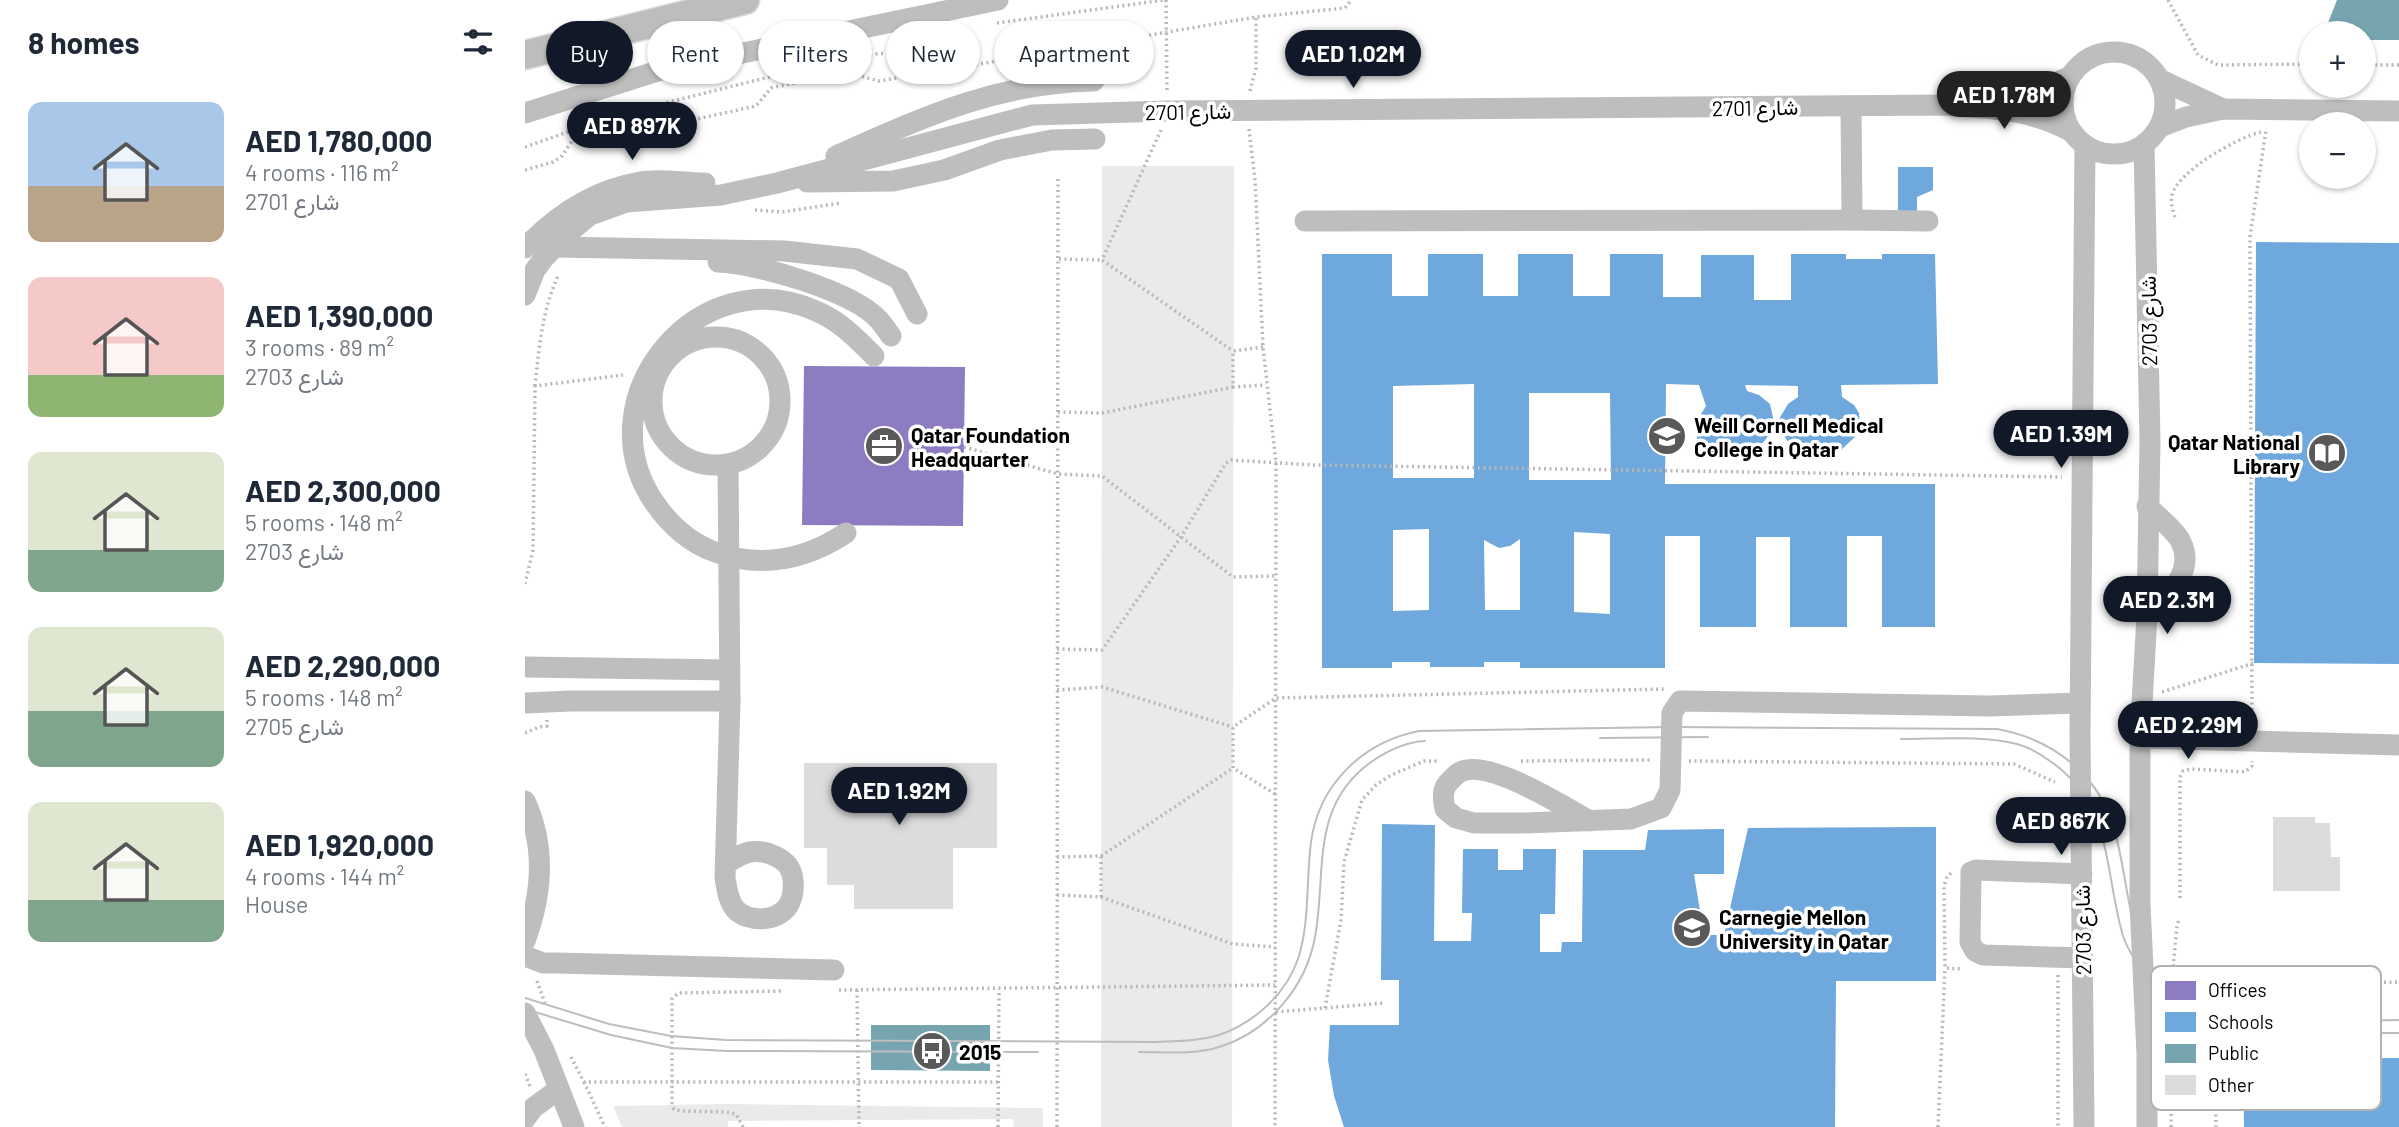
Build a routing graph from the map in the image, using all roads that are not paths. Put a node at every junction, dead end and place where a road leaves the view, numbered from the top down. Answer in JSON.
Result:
{"nodes":[{"id":1,"x":745,"y":0,"type":"edge"},
{"id":2,"x":998,"y":0,"type":"edge"},
{"id":3,"x":525,"y":55,"type":"edge"},
{"id":4,"x":2069,"y":77,"type":"junction"},
{"id":5,"x":2161,"y":80,"type":"junction"},
{"id":6,"x":1044,"y":84,"type":"edge"},
{"id":7,"x":1944,"y":105,"type":"junction"},
{"id":8,"x":1851,"y":106,"type":"junction"},
{"id":9,"x":2223,"y":108,"type":"junction"},
{"id":10,"x":2399,"y":111,"type":"edge"},
{"id":11,"x":525,"y":113,"type":"edge"},
{"id":12,"x":2160,"y":127,"type":"junction"},
{"id":13,"x":2078,"y":138,"type":"junction"},
{"id":14,"x":1095,"y":139,"type":"dead end"},
{"id":15,"x":2144,"y":145,"type":"junction"},
{"id":16,"x":777,"y":183,"type":"junction"},
{"id":17,"x":1853,"y":220,"type":"junction"},
{"id":18,"x":1305,"y":221,"type":"dead end"},
{"id":19,"x":1928,"y":221,"type":"dead end"},
{"id":20,"x":547,"y":253,"type":"edge"},
{"id":21,"x":525,"y":295,"type":"edge"},
{"id":22,"x":917,"y":314,"type":"dead end"},
{"id":23,"x":891,"y":337,"type":"dead end"},
{"id":24,"x":874,"y":356,"type":"dead end"},
{"id":25,"x":651,"y":375,"type":"junction"},
{"id":26,"x":728,"y":464,"type":"junction"},
{"id":27,"x":2147,"y":506,"type":"junction"},
{"id":28,"x":846,"y":533,"type":"dead end"},
{"id":29,"x":728,"y":557,"type":"junction"},
{"id":30,"x":2147,"y":616,"type":"junction"},
{"id":31,"x":525,"y":667,"type":"edge"},
{"id":32,"x":571,"y":667,"type":"junction"},
{"id":33,"x":729,"y":670,"type":"junction"},
{"id":34,"x":571,"y":701,"type":"junction"},
{"id":35,"x":730,"y":701,"type":"junction"},
{"id":36,"x":2080,"y":703,"type":"junction"},
{"id":37,"x":525,"y":704,"type":"edge"},
{"id":38,"x":2140,"y":738,"type":"junction"},
{"id":39,"x":2399,"y":745,"type":"edge"},
{"id":40,"x":525,"y":801,"type":"edge"},
{"id":41,"x":1590,"y":821,"type":"junction"},
{"id":42,"x":726,"y":864,"type":"dead end"},
{"id":43,"x":2082,"y":874,"type":"junction"},
{"id":44,"x":525,"y":941,"type":"edge"},
{"id":45,"x":525,"y":957,"type":"edge"},
{"id":46,"x":2083,"y":958,"type":"junction"},
{"id":47,"x":832,"y":980,"type":"road end"},
{"id":48,"x":525,"y":1013,"type":"edge"},
{"id":49,"x":559,"y":1089,"type":"junction"},
{"id":50,"x":525,"y":1119,"type":"edge"},
{"id":51,"x":574,"y":1127,"type":"edge"},
{"id":52,"x":2084,"y":1127,"type":"edge"},
{"id":53,"x":2147,"y":1127,"type":"edge"}],
"edges":[{"from":1,"to":3,"type":"main road"},
{"from":2,"to":11,"type":"street"},
{"from":4,"to":5,"type":"street"},
{"from":4,"to":7,"type":"street","name":"شارع 2701"},
{"from":4,"to":13,"type":"street"},
{"from":5,"to":9,"type":"street"},
{"from":5,"to":12,"type":"street"},
{"from":6,"to":16,"type":"street"},
{"from":7,"to":8,"type":"street","name":"شارع 2701"},
{"from":7,"to":13,"type":"street","name":"شارع 2701"},
{"from":8,"to":16,"type":"street","name":"شارع 2701"},
{"from":8,"to":17,"type":"street"},
{"from":9,"to":10,"type":"street"},
{"from":9,"to":12,"type":"street"},
{"from":12,"to":15,"type":"street"},
{"from":13,"to":15,"type":"street"},
{"from":13,"to":36,"type":"street","name":"شارع 2703"},
{"from":14,"to":16,"type":"street"},
{"from":15,"to":27,"type":"street","name":"شارع 2703"},
{"from":16,"to":20,"type":"street","name":"شارع 2701"},
{"from":16,"to":20,"type":"street","name":"شارع 2701"},
{"from":17,"to":18,"type":"street"},
{"from":17,"to":19,"type":"street"},
{"from":20,"to":21,"type":"street","name":"شارع 2701"},
{"from":20,"to":22,"type":"street"},
{"from":20,"to":23,"type":"street"},
{"from":24,"to":25,"type":"street"},
{"from":25,"to":26,"type":"street"},
{"from":25,"to":26,"type":"street"},
{"from":25,"to":29,"type":"street"},
{"from":26,"to":29,"type":"street"},
{"from":27,"to":30,"type":"street","name":"شارع 2703"},
{"from":27,"to":30,"type":"street"},
{"from":28,"to":29,"type":"street"},
{"from":29,"to":33,"type":"street"},
{"from":30,"to":38,"type":"street","name":"شارع 2703"},
{"from":31,"to":32,"type":"street"},
{"from":32,"to":33,"type":"street"},
{"from":32,"to":34,"type":"street"},
{"from":33,"to":35,"type":"street"},
{"from":34,"to":35,"type":"street"},
{"from":34,"to":37,"type":"street"},
{"from":35,"to":42,"type":"street"},
{"from":36,"to":41,"type":"street"},
{"from":36,"to":43,"type":"street","name":"شارع 2703"},
{"from":38,"to":39,"type":"street"},
{"from":38,"to":53,"type":"street","name":"شارع 2703"},
{"from":40,"to":44,"type":"street"},
{"from":41,"to":41,"type":"street"},
{"from":43,"to":46,"type":"street","name":"شارع 2703"},
{"from":43,"to":46,"type":"street"},
{"from":45,"to":47,"type":"street"},
{"from":46,"to":52,"type":"street","name":"شارع 2703"},
{"from":48,"to":49,"type":"street"},
{"from":49,"to":50,"type":"street"},
{"from":49,"to":51,"type":"street"}]}
